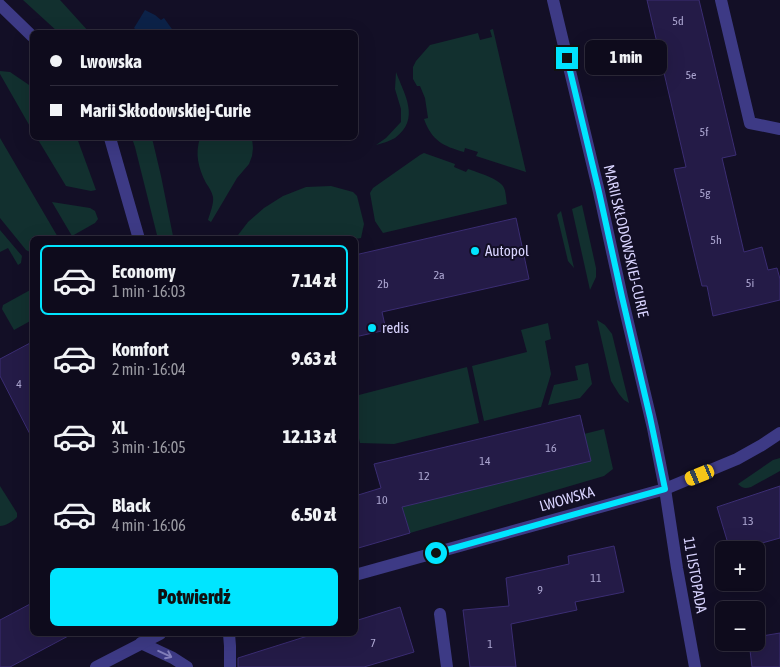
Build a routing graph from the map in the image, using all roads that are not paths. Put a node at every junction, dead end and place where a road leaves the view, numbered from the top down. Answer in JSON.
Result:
{"nodes":[{"id":1,"x":553,"y":0,"type":"edge"},
{"id":2,"x":721,"y":0,"type":"edge"},
{"id":3,"x":0,"y":5,"type":"edge"},
{"id":4,"x":30,"y":34,"type":"edge"},
{"id":5,"x":780,"y":129,"type":"edge"},
{"id":6,"x":111,"y":140,"type":"edge"},
{"id":7,"x":138,"y":236,"type":"edge"},
{"id":8,"x":780,"y":433,"type":"edge"},
{"id":9,"x":665,"y":489,"type":"junction"},
{"id":10,"x":358,"y":574,"type":"edge"},
{"id":11,"x":440,"y":614,"type":"dead end"},
{"id":12,"x":156,"y":636,"type":"edge"},
{"id":13,"x":229,"y":636,"type":"edge"},
{"id":14,"x":141,"y":644,"type":"junction"},
{"id":15,"x":96,"y":667,"type":"edge"},
{"id":16,"x":188,"y":667,"type":"edge"},
{"id":17,"x":230,"y":667,"type":"edge"},
{"id":18,"x":448,"y":667,"type":"edge"},
{"id":19,"x":695,"y":667,"type":"edge"}],
"edges":[{"from":1,"to":9,"type":"street","name":"MARII SKŁODOWSKIEJ-CURIE"},
{"from":2,"to":5,"type":"street"},
{"from":3,"to":4,"type":"street"},
{"from":6,"to":7,"type":"street"},
{"from":8,"to":9,"type":"street","name":"LWOWSKA"},
{"from":9,"to":10,"type":"street","name":"LWOWSKA"},
{"from":9,"to":19,"type":"street","name":"11 LISTOPADA"},
{"from":11,"to":18,"type":"street"},
{"from":12,"to":14,"type":"street"},
{"from":13,"to":17,"type":"street"},
{"from":14,"to":15,"type":"street"},
{"from":14,"to":16,"type":"street","one_way":true}]}
